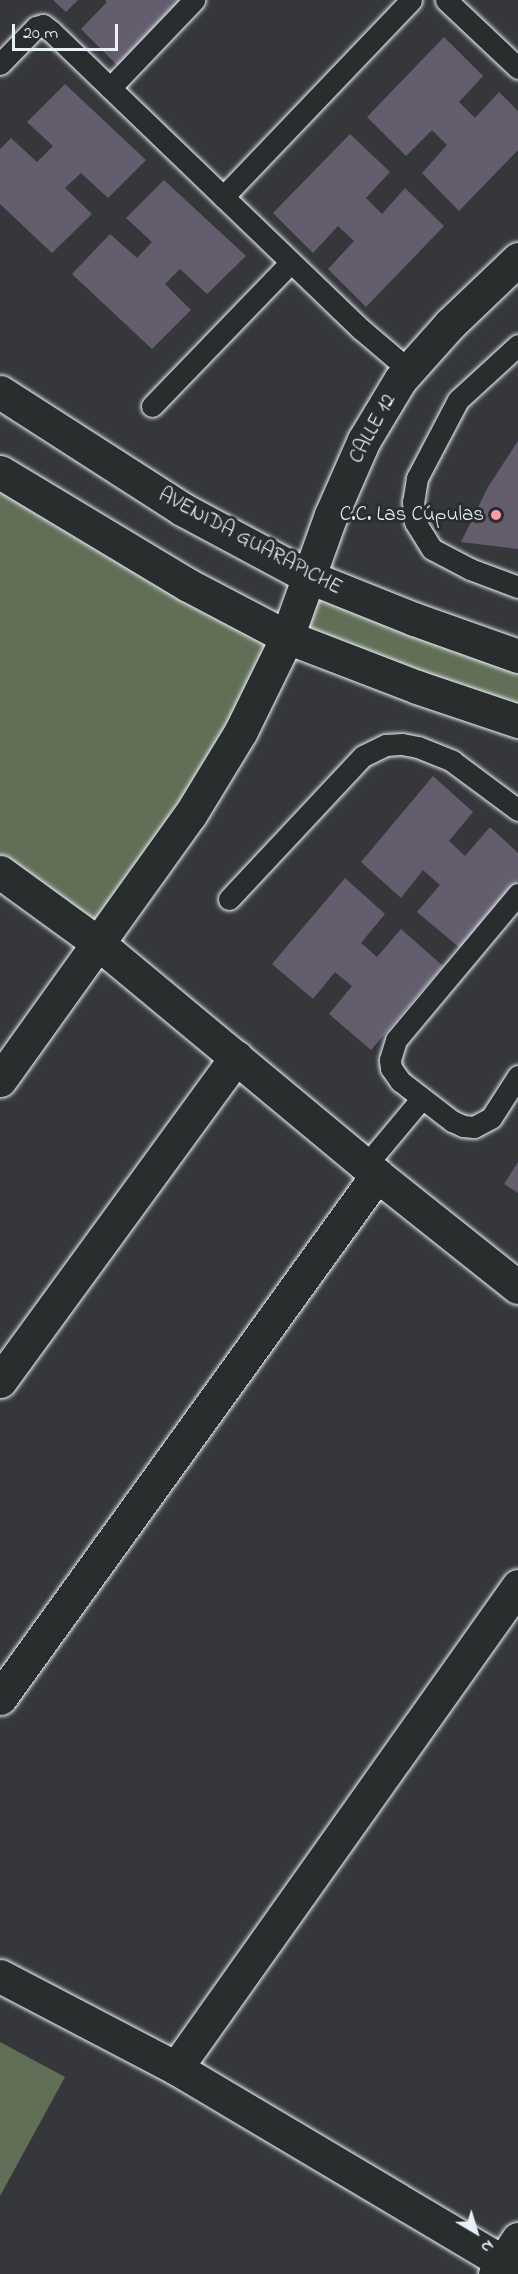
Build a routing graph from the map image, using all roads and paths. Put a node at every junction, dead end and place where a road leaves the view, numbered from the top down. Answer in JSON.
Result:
{"nodes":[{"id":1,"x":194,"y":0,"type":"edge"},
{"id":2,"x":411,"y":0,"type":"edge"},
{"id":3,"x":446,"y":0,"type":"edge"},
{"id":4,"x":0,"y":64,"type":"edge"},
{"id":5,"x":518,"y":68,"type":"edge"},
{"id":6,"x":110,"y":88,"type":"junction"},
{"id":7,"x":223,"y":197,"type":"junction"},
{"id":8,"x":518,"y":259,"type":"edge"},
{"id":9,"x":291,"y":262,"type":"junction"},
{"id":10,"x":518,"y":345,"type":"edge"},
{"id":11,"x":409,"y":370,"type":"junction"},
{"id":12,"x":0,"y":393,"type":"edge"},
{"id":13,"x":152,"y":406,"type":"dead end"},
{"id":14,"x":0,"y":472,"type":"edge"},
{"id":15,"x":309,"y":577,"type":"junction"},
{"id":16,"x":518,"y":587,"type":"edge"},
{"id":17,"x":287,"y":637,"type":"junction"},
{"id":18,"x":518,"y":656,"type":"edge"},
{"id":19,"x":518,"y":721,"type":"edge"},
{"id":20,"x":518,"y":810,"type":"edge"},
{"id":21,"x":0,"y":872,"type":"edge"},
{"id":22,"x":518,"y":894,"type":"edge"},
{"id":23,"x":229,"y":899,"type":"dead end"},
{"id":24,"x":99,"y":944,"type":"junction"},
{"id":25,"x":236,"y":1057,"type":"junction"},
{"id":26,"x":518,"y":1076,"type":"edge"},
{"id":27,"x":0,"y":1080,"type":"edge"},
{"id":28,"x":422,"y":1098,"type":"junction"},
{"id":29,"x":371,"y":1170,"type":"junction"},
{"id":30,"x":518,"y":1287,"type":"edge"},
{"id":31,"x":0,"y":1381,"type":"edge"},
{"id":32,"x":518,"y":1587,"type":"edge"},
{"id":33,"x":0,"y":1698,"type":"edge"},
{"id":34,"x":0,"y":1976,"type":"edge"},
{"id":35,"x":176,"y":2068,"type":"junction"},
{"id":36,"x":508,"y":2261,"type":"edge"}],
"edges":[{"from":1,"to":6,"type":"lane"},
{"from":2,"to":7,"type":"lane"},
{"from":3,"to":5,"type":"lane"},
{"from":4,"to":6,"type":"lane"},
{"from":6,"to":7,"type":"lane"},
{"from":7,"to":9,"type":"lane"},
{"from":8,"to":11,"type":"street","name":"CALLE 12"},
{"from":9,"to":11,"type":"lane"},
{"from":9,"to":13,"type":"lane"},
{"from":10,"to":16,"type":"lane"},
{"from":11,"to":15,"type":"street","name":"CALLE 12"},
{"from":12,"to":15,"type":"street","name":"AVENIDA GUARAPICHE"},
{"from":14,"to":17,"type":"street"},
{"from":15,"to":17,"type":"street","name":"CALLE 12"},
{"from":15,"to":18,"type":"street","name":"AVENIDA GUARAPICHE"},
{"from":17,"to":19,"type":"street"},
{"from":17,"to":24,"type":"street","name":"CALLE 12"},
{"from":20,"to":23,"type":"lane"},
{"from":21,"to":24,"type":"street"},
{"from":22,"to":28,"type":"lane"},
{"from":24,"to":25,"type":"street"},
{"from":24,"to":27,"type":"street","name":"CALLE 12"},
{"from":25,"to":29,"type":"street"},
{"from":25,"to":31,"type":"street"},
{"from":26,"to":28,"type":"lane"},
{"from":28,"to":29,"type":"lane"},
{"from":29,"to":30,"type":"street"},
{"from":29,"to":33,"type":"street"},
{"from":32,"to":35,"type":"street"},
{"from":34,"to":35,"type":"street"},
{"from":35,"to":36,"type":"street"}]}
